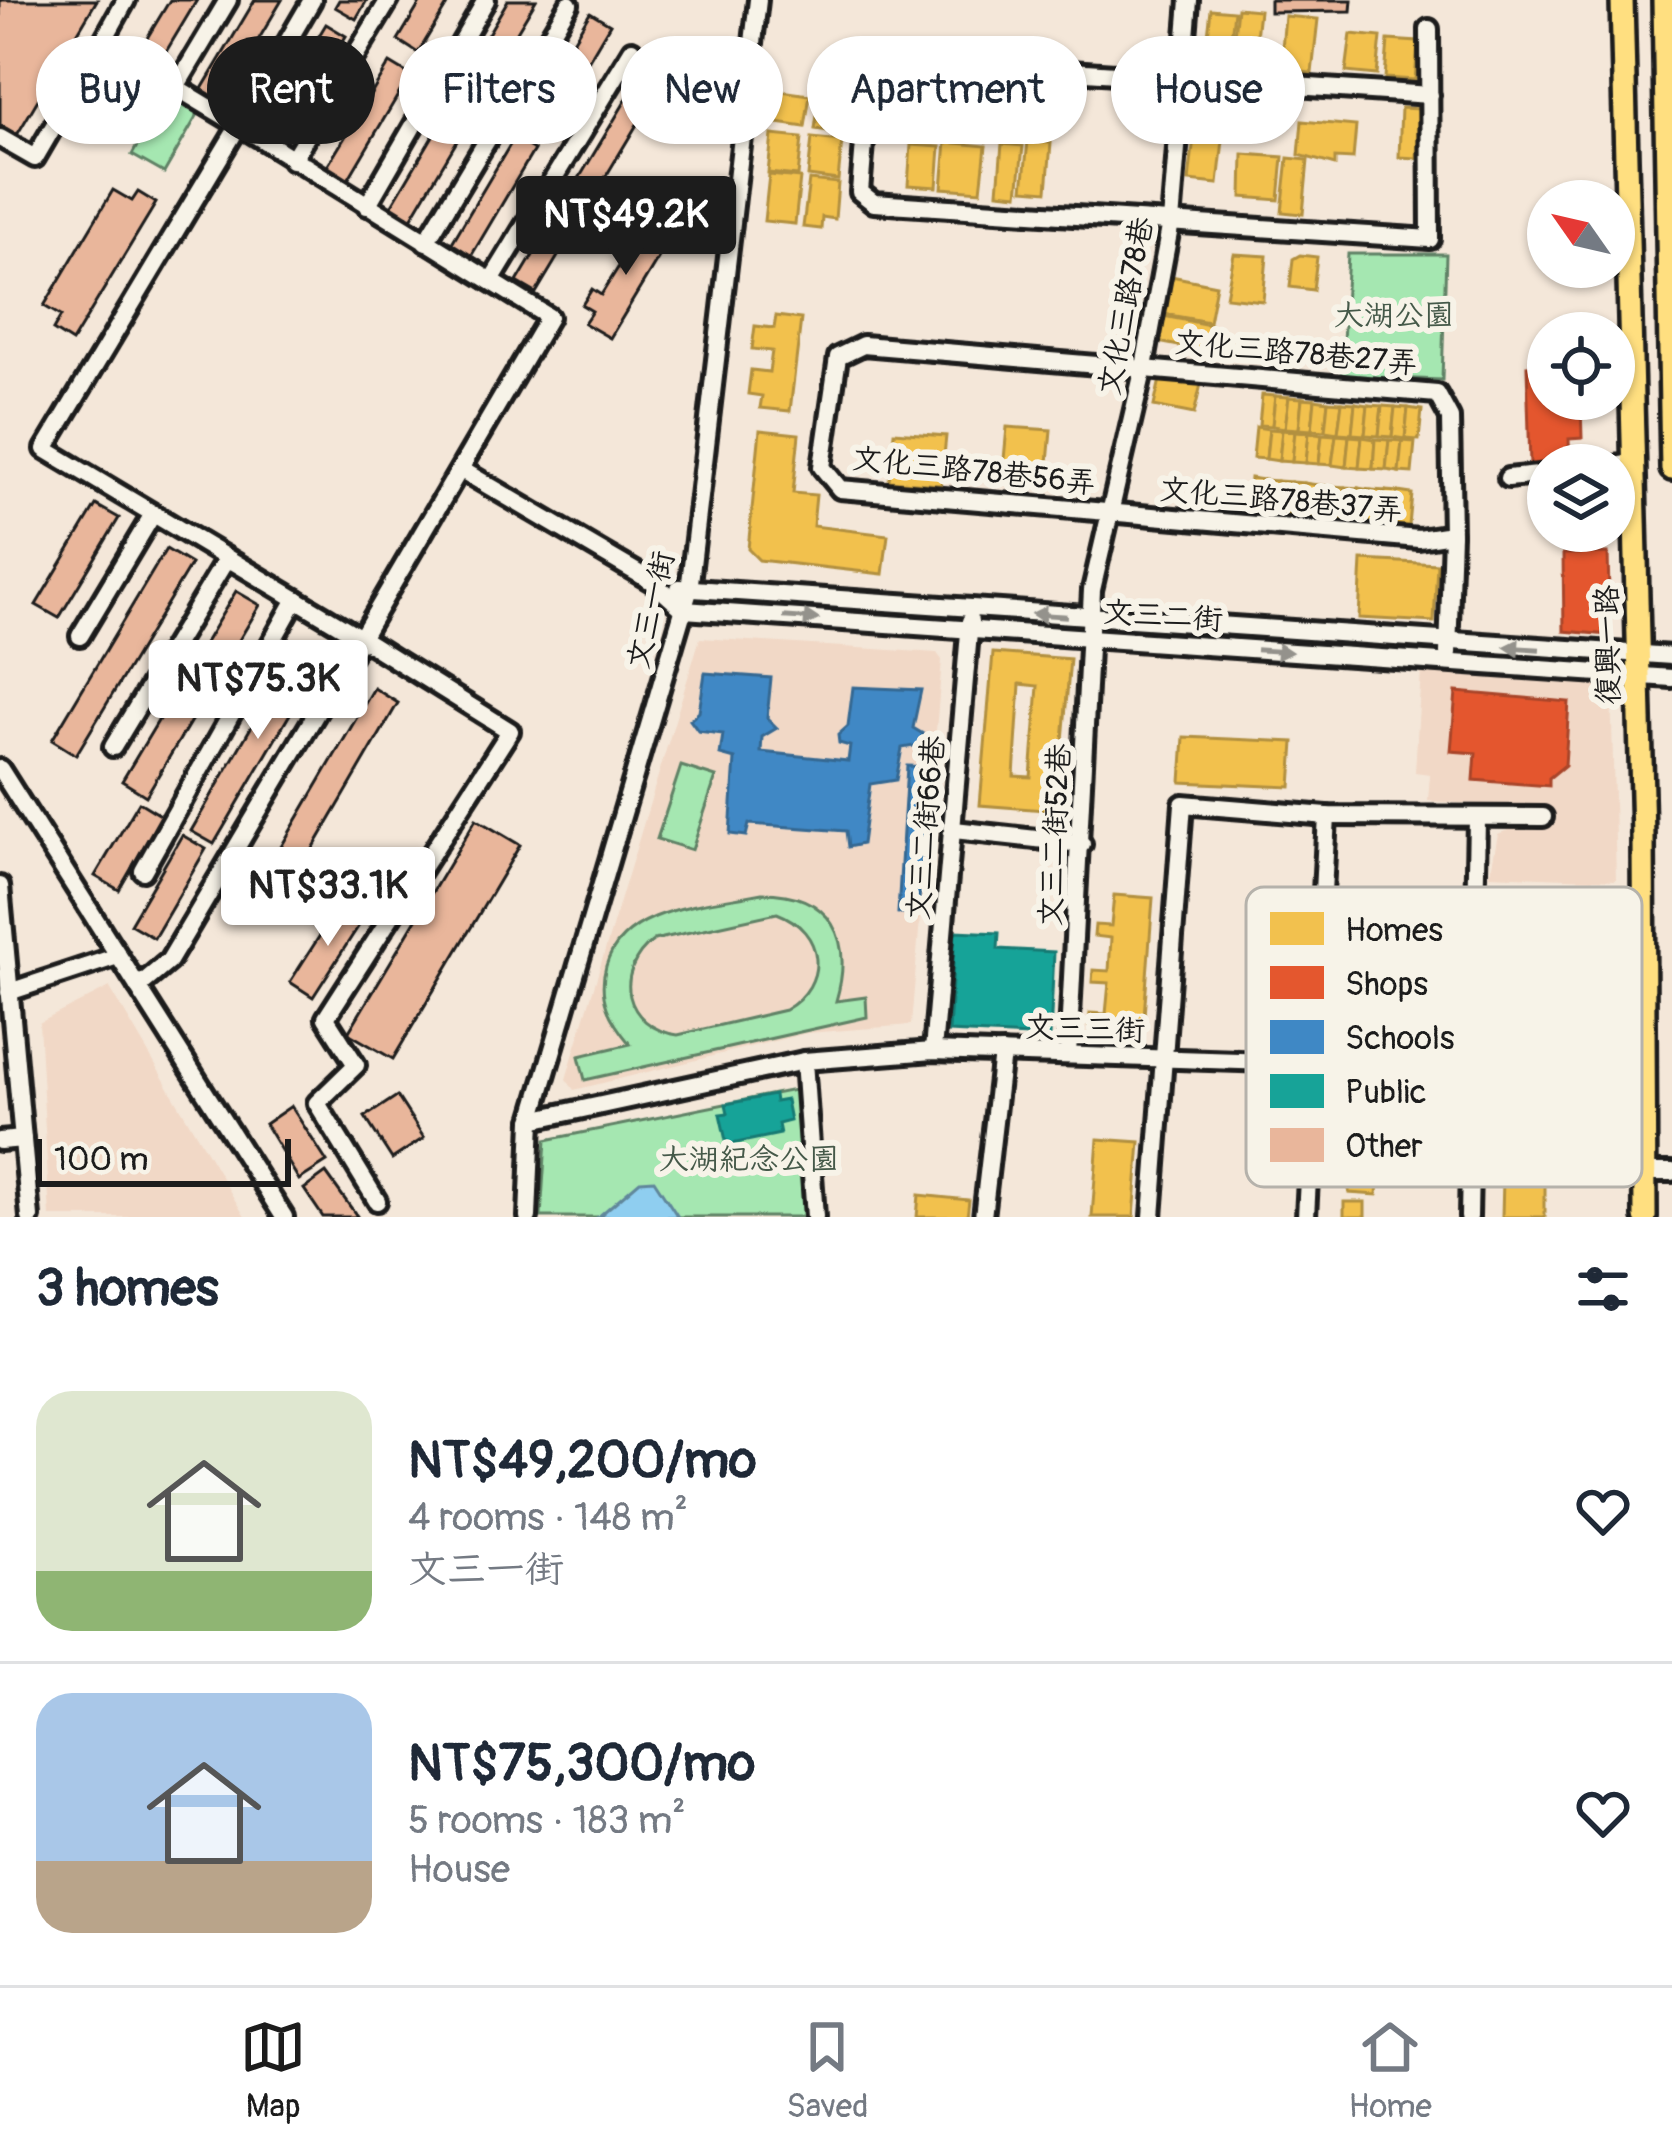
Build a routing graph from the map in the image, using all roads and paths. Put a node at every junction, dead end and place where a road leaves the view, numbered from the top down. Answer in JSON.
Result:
{"nodes":[{"id":1,"x":127,"y":0,"type":"edge"},
{"id":2,"x":228,"y":0,"type":"edge"},
{"id":3,"x":312,"y":0,"type":"edge"},
{"id":4,"x":389,"y":0,"type":"edge"},
{"id":5,"x":486,"y":0,"type":"edge"},
{"id":6,"x":758,"y":0,"type":"edge"},
{"id":7,"x":1190,"y":0,"type":"edge"},
{"id":8,"x":1622,"y":0,"type":"edge"},
{"id":9,"x":1664,"y":0,"type":"edge"},
{"id":10,"x":569,"y":4,"type":"dead end"},
{"id":11,"x":1430,"y":29,"type":"dead end"},
{"id":12,"x":106,"y":36,"type":"edge"},
{"id":13,"x":291,"y":36,"type":"edge"},
{"id":14,"x":1187,"y":36,"type":"edge"},
{"id":15,"x":621,"y":68,"type":"edge"},
{"id":16,"x":1111,"y":72,"type":"edge"},
{"id":17,"x":183,"y":75,"type":"edge"},
{"id":18,"x":1305,"y":85,"type":"edge"},
{"id":19,"x":1430,"y":95,"type":"junction"},
{"id":20,"x":0,"y":138,"type":"edge"},
{"id":21,"x":43,"y":144,"type":"edge"},
{"id":22,"x":228,"y":144,"type":"edge"},
{"id":23,"x":268,"y":144,"type":"edge"},
{"id":24,"x":1177,"y":144,"type":"edge"},
{"id":25,"x":292,"y":160,"type":"junction"},
{"id":26,"x":367,"y":206,"type":"junction"},
{"id":27,"x":1171,"y":222,"type":"junction"},
{"id":28,"x":426,"y":242,"type":"junction"},
{"id":29,"x":490,"y":281,"type":"junction"},
{"id":30,"x":1144,"y":367,"type":"junction"},
{"id":31,"x":1624,"y":444,"type":"edge"},
{"id":32,"x":460,"y":469,"type":"junction"},
{"id":33,"x":1672,"y":469,"type":"edge"},
{"id":34,"x":1527,"y":476,"type":"edge"},
{"id":35,"x":1508,"y":478,"type":"dead end"},
{"id":36,"x":1110,"y":511,"type":"junction"},
{"id":37,"x":153,"y":514,"type":"junction"},
{"id":38,"x":1452,"y":534,"type":"junction"},
{"id":39,"x":1630,"y":552,"type":"edge"},
{"id":40,"x":227,"y":558,"type":"junction"},
{"id":41,"x":653,"y":582,"type":"junction"},
{"id":42,"x":688,"y":591,"type":"junction"},
{"id":43,"x":296,"y":599,"type":"junction"},
{"id":44,"x":684,"y":610,"type":"junction"},
{"id":45,"x":971,"y":610,"type":"junction"},
{"id":46,"x":1089,"y":618,"type":"junction"},
{"id":47,"x":969,"y":629,"type":"junction"},
{"id":48,"x":80,"y":636,"type":"dead end"},
{"id":49,"x":361,"y":638,"type":"junction"},
{"id":50,"x":1093,"y":638,"type":"junction"},
{"id":51,"x":1449,"y":643,"type":"junction"},
{"id":52,"x":1672,"y":656,"type":"edge"},
{"id":53,"x":1448,"y":663,"type":"junction"},
{"id":54,"x":1638,"y":666,"type":"junction"},
{"id":55,"x":1672,"y":678,"type":"edge"},
{"id":56,"x":113,"y":747,"type":"dead end"},
{"id":57,"x":0,"y":769,"type":"edge"},
{"id":58,"x":1327,"y":816,"type":"junction"},
{"id":59,"x":1543,"y":817,"type":"dead end"},
{"id":60,"x":1478,"y":820,"type":"junction"},
{"id":61,"x":954,"y":830,"type":"junction"},
{"id":62,"x":1082,"y":844,"type":"junction"},
{"id":63,"x":143,"y":871,"type":"dead end"},
{"id":64,"x":0,"y":886,"type":"edge"},
{"id":65,"x":1324,"y":887,"type":"edge"},
{"id":66,"x":1476,"y":887,"type":"edge"},
{"id":67,"x":1640,"y":887,"type":"edge"},
{"id":68,"x":118,"y":956,"type":"junction"},
{"id":69,"x":138,"y":987,"type":"junction"},
{"id":70,"x":9,"y":992,"type":"junction"},
{"id":71,"x":933,"y":1051,"type":"junction"},
{"id":72,"x":1001,"y":1053,"type":"junction"},
{"id":73,"x":1068,"y":1055,"type":"junction"},
{"id":74,"x":1167,"y":1060,"type":"junction"},
{"id":75,"x":804,"y":1061,"type":"junction"},
{"id":76,"x":1246,"y":1063,"type":"edge"},
{"id":77,"x":1642,"y":1074,"type":"edge"},
{"id":78,"x":532,"y":1120,"type":"junction"},
{"id":79,"x":23,"y":1139,"type":"junction"},
{"id":80,"x":0,"y":1141,"type":"edge"},
{"id":81,"x":1644,"y":1172,"type":"junction"},
{"id":82,"x":1672,"y":1172,"type":"edge"},
{"id":83,"x":1308,"y":1187,"type":"edge"},
{"id":84,"x":1469,"y":1187,"type":"edge"},
{"id":85,"x":377,"y":1201,"type":"dead end"},
{"id":86,"x":30,"y":1217,"type":"edge"},
{"id":87,"x":284,"y":1217,"type":"edge"},
{"id":88,"x":528,"y":1217,"type":"edge"},
{"id":89,"x":815,"y":1217,"type":"edge"},
{"id":90,"x":983,"y":1217,"type":"edge"},
{"id":91,"x":1152,"y":1217,"type":"edge"},
{"id":92,"x":1306,"y":1217,"type":"edge"},
{"id":93,"x":1469,"y":1217,"type":"edge"},
{"id":94,"x":1645,"y":1217,"type":"edge"}],
"edges":[{"from":1,"to":12,"type":"street"},
{"from":2,"to":17,"type":"street"},
{"from":3,"to":13,"type":"street"},
{"from":4,"to":25,"type":"street"},
{"from":5,"to":26,"type":"street"},
{"from":6,"to":42,"type":"street","name":"文三一街"},
{"from":7,"to":14,"type":"street","name":"文化三路78巷"},
{"from":8,"to":31,"type":"main road","name":"復興一路"},
{"from":9,"to":33,"type":"main road"},
{"from":10,"to":28,"type":"street"},
{"from":11,"to":19,"type":"street"},
{"from":15,"to":29,"type":"street"},
{"from":16,"to":27,"type":"street"},
{"from":18,"to":19,"type":"street"},
{"from":19,"to":27,"type":"street"},
{"from":20,"to":21,"type":"street"},
{"from":22,"to":37,"type":"street"},
{"from":23,"to":25,"type":"street"},
{"from":24,"to":27,"type":"street","name":"文化三路78巷"},
{"from":25,"to":26,"type":"street"},
{"from":26,"to":28,"type":"street"},
{"from":27,"to":30,"type":"street","name":"文化三路78巷"},
{"from":28,"to":29,"type":"street"},
{"from":29,"to":32,"type":"street"},
{"from":30,"to":36,"type":"street","name":"文化三路78巷"},
{"from":30,"to":36,"type":"street","name":"文化三路78巷56弄"},
{"from":30,"to":38,"type":"street","name":"文化三路78巷27弄"},
{"from":32,"to":41,"type":"street"},
{"from":32,"to":49,"type":"street"},
{"from":34,"to":35,"type":"street"},
{"from":36,"to":38,"type":"street","name":"文化三路78巷37弄"},
{"from":36,"to":46,"type":"street","name":"文化三路78巷"},
{"from":37,"to":40,"type":"street"},
{"from":37,"to":48,"type":"street"},
{"from":38,"to":51,"type":"street"},
{"from":39,"to":54,"type":"main road","name":"復興一路"},
{"from":40,"to":43,"type":"street"},
{"from":40,"to":56,"type":"street"},
{"from":41,"to":42,"type":"street","name":"文三二街"},
{"from":41,"to":44,"type":"street"},
{"from":42,"to":44,"type":"street","name":"文三一街"},
{"from":42,"to":45,"type":"street","name":"文三二街"},
{"from":43,"to":49,"type":"street"},
{"from":43,"to":63,"type":"street"},
{"from":44,"to":47,"type":"street","name":"文三二街","one_way":true},
{"from":44,"to":78,"type":"street","name":"文三一街"},
{"from":46,"to":45,"type":"street","name":"文三二街","one_way":true},
{"from":45,"to":47,"type":"street","name":"文三二街66巷"},
{"from":46,"to":50,"type":"street","name":"文三二街52巷"},
{"from":46,"to":51,"type":"street","name":"文三二街"},
{"from":47,"to":50,"type":"street","name":"文三二街"},
{"from":47,"to":61,"type":"street","name":"文三二街66巷"},
{"from":49,"to":69,"type":"street"},
{"from":49,"to":85,"type":"street"},
{"from":50,"to":53,"type":"street","name":"文三二街","one_way":true},
{"from":50,"to":62,"type":"street","name":"文三二街52巷"},
{"from":51,"to":53,"type":"street"},
{"from":54,"to":51,"type":"street","name":"文三二街","one_way":true},
{"from":52,"to":54,"type":"street"},
{"from":53,"to":54,"type":"street","name":"文三二街"},
{"from":54,"to":55,"type":"street"},
{"from":54,"to":67,"type":"main road","name":"復興一路"},
{"from":57,"to":68,"type":"street"},
{"from":58,"to":60,"type":"street"},
{"from":58,"to":65,"type":"street"},
{"from":58,"to":74,"type":"street"},
{"from":59,"to":60,"type":"street"},
{"from":60,"to":66,"type":"street"},
{"from":61,"to":62,"type":"street"},
{"from":61,"to":71,"type":"street","name":"文三二街66巷"},
{"from":62,"to":73,"type":"street","name":"文三二街52巷"},
{"from":64,"to":70,"type":"street"},
{"from":68,"to":69,"type":"street"},
{"from":68,"to":70,"type":"street"},
{"from":69,"to":87,"type":"street"},
{"from":70,"to":79,"type":"street"},
{"from":71,"to":72,"type":"street","name":"文三三街"},
{"from":71,"to":75,"type":"street","name":"文三三街"},
{"from":72,"to":73,"type":"street","name":"文三三街"},
{"from":72,"to":90,"type":"street"},
{"from":73,"to":74,"type":"street","name":"文三三街"},
{"from":74,"to":76,"type":"street","name":"文三三街"},
{"from":74,"to":91,"type":"street"},
{"from":75,"to":78,"type":"street","name":"文三三街"},
{"from":75,"to":89,"type":"street"},
{"from":77,"to":81,"type":"main road","name":"復興一路"},
{"from":78,"to":88,"type":"street","name":"文三一街"},
{"from":79,"to":80,"type":"street"},
{"from":79,"to":86,"type":"street"},
{"from":81,"to":82,"type":"street"},
{"from":81,"to":94,"type":"main road","name":"復興一路"},
{"from":83,"to":92,"type":"street"},
{"from":84,"to":93,"type":"street"}]}
